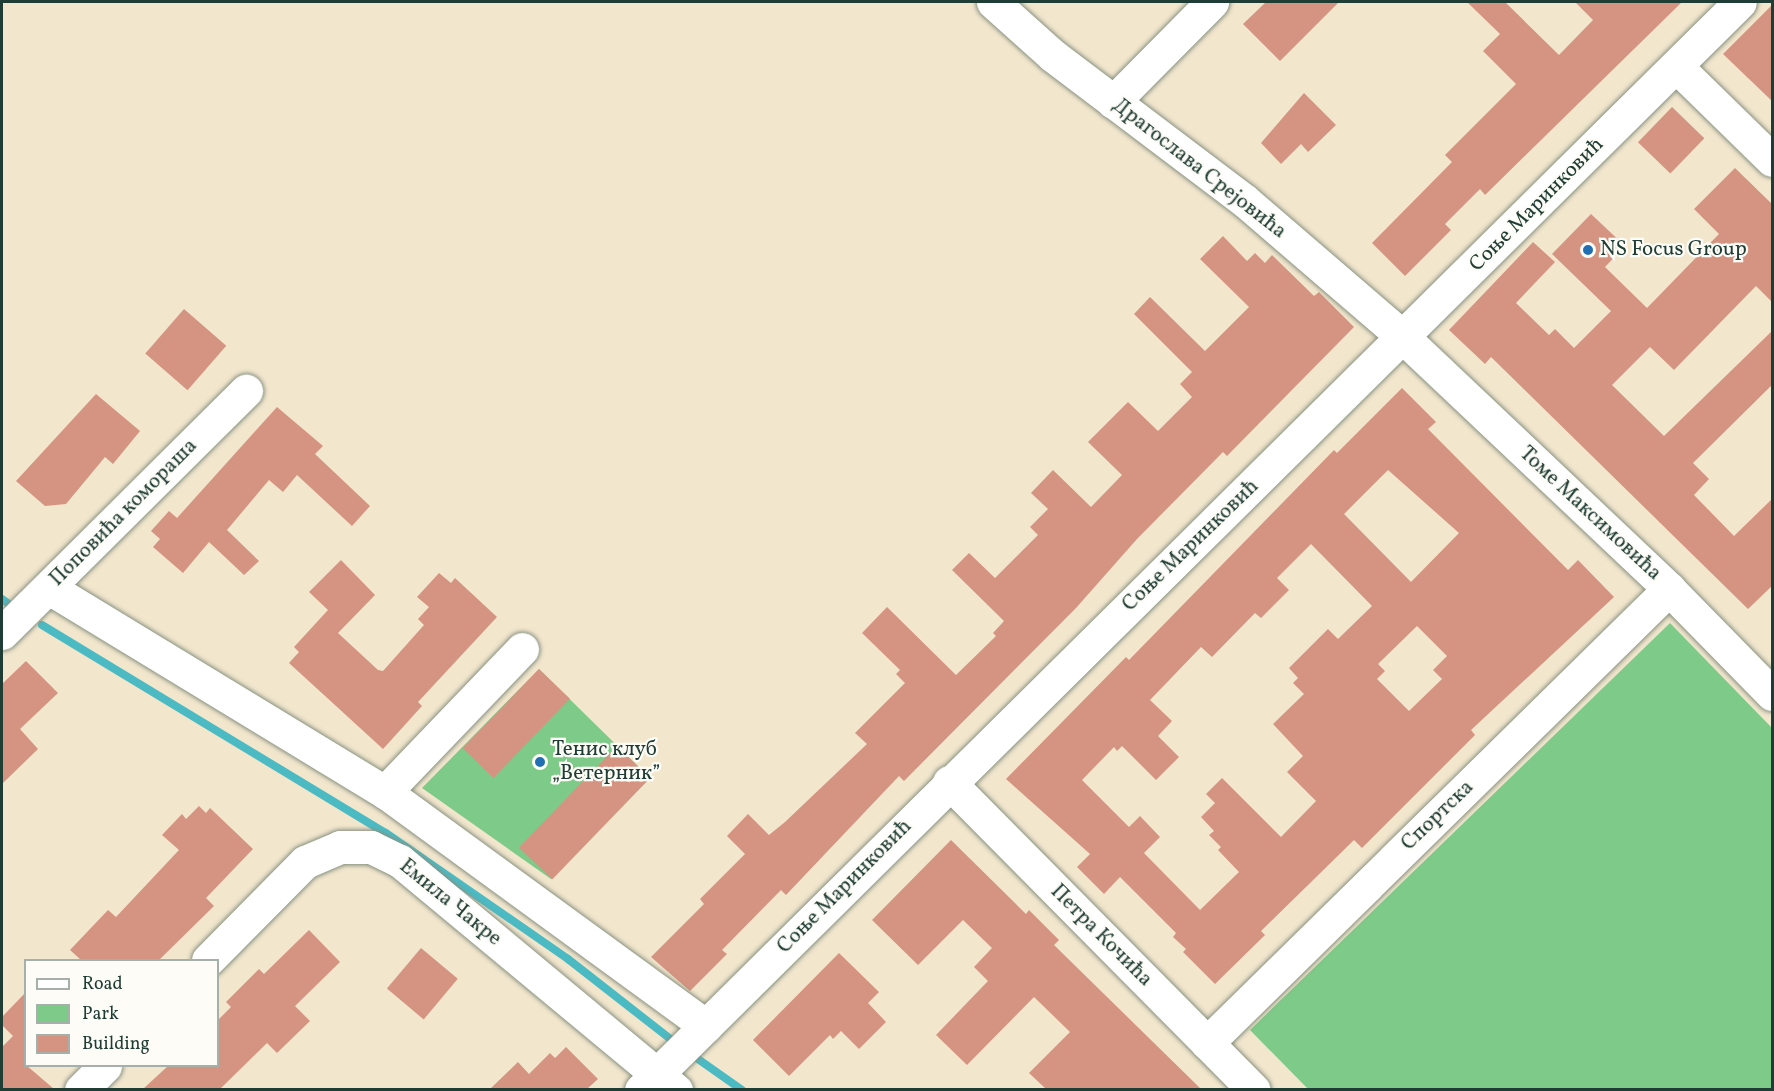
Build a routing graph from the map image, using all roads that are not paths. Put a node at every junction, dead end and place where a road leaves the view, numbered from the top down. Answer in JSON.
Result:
{"nodes":[{"id":1,"x":993,"y":2,"type":"edge"},
{"id":2,"x":1212,"y":2,"type":"edge"},
{"id":3,"x":1740,"y":2,"type":"edge"},
{"id":4,"x":1676,"y":66,"type":"junction"},
{"id":5,"x":1113,"y":102,"type":"junction"},
{"id":6,"x":1773,"y":160,"type":"edge"},
{"id":7,"x":1404,"y":338,"type":"junction"},
{"id":8,"x":246,"y":391,"type":"dead end"},
{"id":9,"x":49,"y":588,"type":"junction"},
{"id":10,"x":1669,"y":589,"type":"junction"},
{"id":11,"x":2,"y":633,"type":"edge"},
{"id":12,"x":522,"y":649,"type":"dead end"},
{"id":13,"x":1773,"y":694,"type":"edge"},
{"id":14,"x":950,"y":782,"type":"junction"},
{"id":15,"x":385,"y":792,"type":"junction"},
{"id":16,"x":209,"y":959,"type":"edge"},
{"id":17,"x":706,"y":1026,"type":"junction"},
{"id":18,"x":1207,"y":1043,"type":"junction"},
{"id":19,"x":103,"y":1067,"type":"edge"},
{"id":20,"x":658,"y":1084,"type":"edge"},
{"id":21,"x":81,"y":1089,"type":"edge"},
{"id":22,"x":1254,"y":1089,"type":"edge"}],
"edges":[{"from":1,"to":5,"type":"street","name":"Драгослава Срејовића"},
{"from":2,"to":5,"type":"street"},
{"from":3,"to":4,"type":"street","name":"Соње Маринковић"},
{"from":4,"to":6,"type":"street"},
{"from":4,"to":7,"type":"street","name":"Соње Маринковић"},
{"from":5,"to":7,"type":"street","name":"Драгослава Срејовића"},
{"from":7,"to":10,"type":"street","name":"Томе Максимовића"},
{"from":7,"to":14,"type":"street","name":"Соње Маринковић"},
{"from":8,"to":9,"type":"street","name":"Поповића комораша"},
{"from":9,"to":11,"type":"street","name":"Поповића комораша"},
{"from":9,"to":15,"type":"street"},
{"from":10,"to":13,"type":"street","name":"Томе Максимовића"},
{"from":10,"to":18,"type":"street","name":"Спортска"},
{"from":12,"to":15,"type":"street"},
{"from":14,"to":17,"type":"street","name":"Соње Маринковић"},
{"from":14,"to":18,"type":"street","name":"Петра Кочића"},
{"from":15,"to":17,"type":"street"},
{"from":16,"to":20,"type":"street","name":"Емила Чакре"},
{"from":17,"to":20,"type":"street","name":"Соње Маринковић"},
{"from":18,"to":22,"type":"street","name":"Петра Кочића"},
{"from":19,"to":21,"type":"street"}]}
